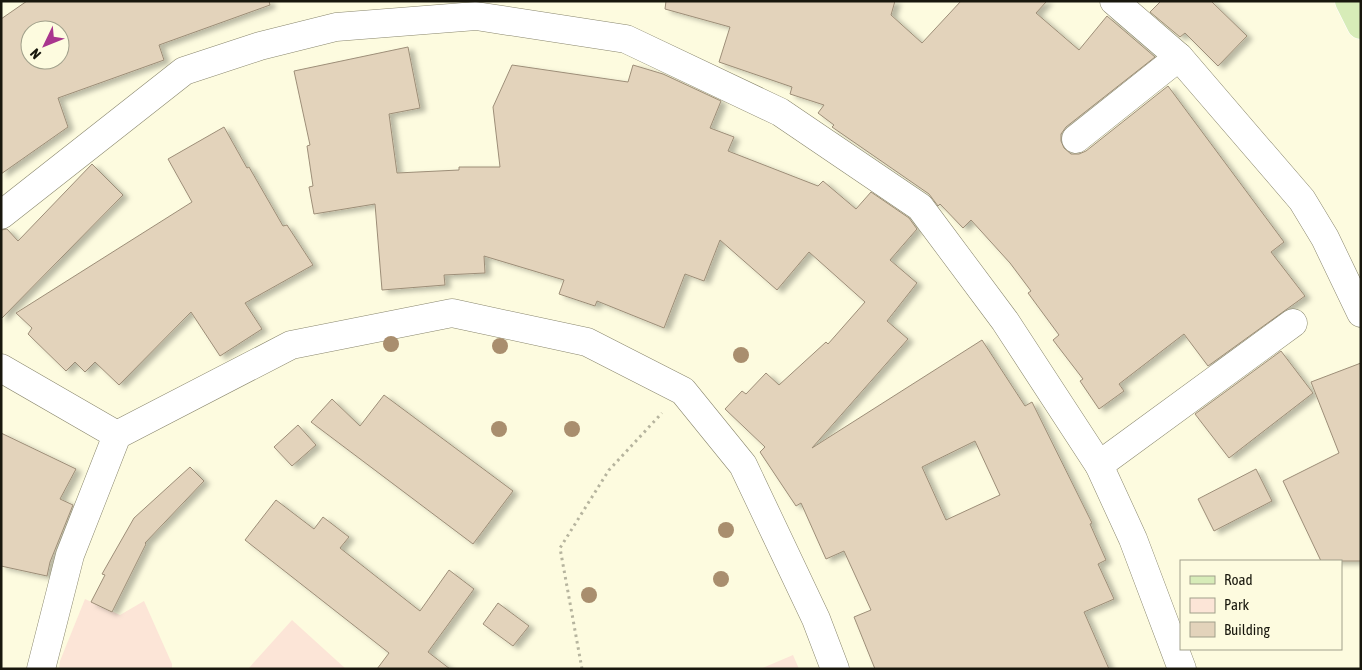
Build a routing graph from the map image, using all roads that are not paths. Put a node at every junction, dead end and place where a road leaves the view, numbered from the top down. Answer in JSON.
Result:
{"nodes":[{"id":1,"x":1114,"y":1,"type":"edge"},
{"id":2,"x":1349,"y":1,"type":"edge"},
{"id":3,"x":1361,"y":25,"type":"edge"},
{"id":4,"x":1179,"y":57,"type":"junction"},
{"id":5,"x":1076,"y":139,"type":"dead end"},
{"id":6,"x":1,"y":215,"type":"edge"},
{"id":7,"x":1361,"y":313,"type":"edge"},
{"id":8,"x":1293,"y":323,"type":"dead end"},
{"id":9,"x":1,"y":368,"type":"edge"},
{"id":10,"x":117,"y":435,"type":"junction"},
{"id":11,"x":1099,"y":465,"type":"junction"},
{"id":12,"x":42,"y":669,"type":"edge"},
{"id":13,"x":835,"y":669,"type":"edge"},
{"id":14,"x":1182,"y":669,"type":"edge"}],
"edges":[{"from":1,"to":4,"type":"street"},
{"from":2,"to":3,"type":"main road"},
{"from":4,"to":5,"type":"street"},
{"from":4,"to":7,"type":"street"},
{"from":6,"to":11,"type":"street"},
{"from":8,"to":11,"type":"street"},
{"from":9,"to":10,"type":"street"},
{"from":10,"to":12,"type":"street"},
{"from":10,"to":13,"type":"street"},
{"from":11,"to":14,"type":"street"}]}
